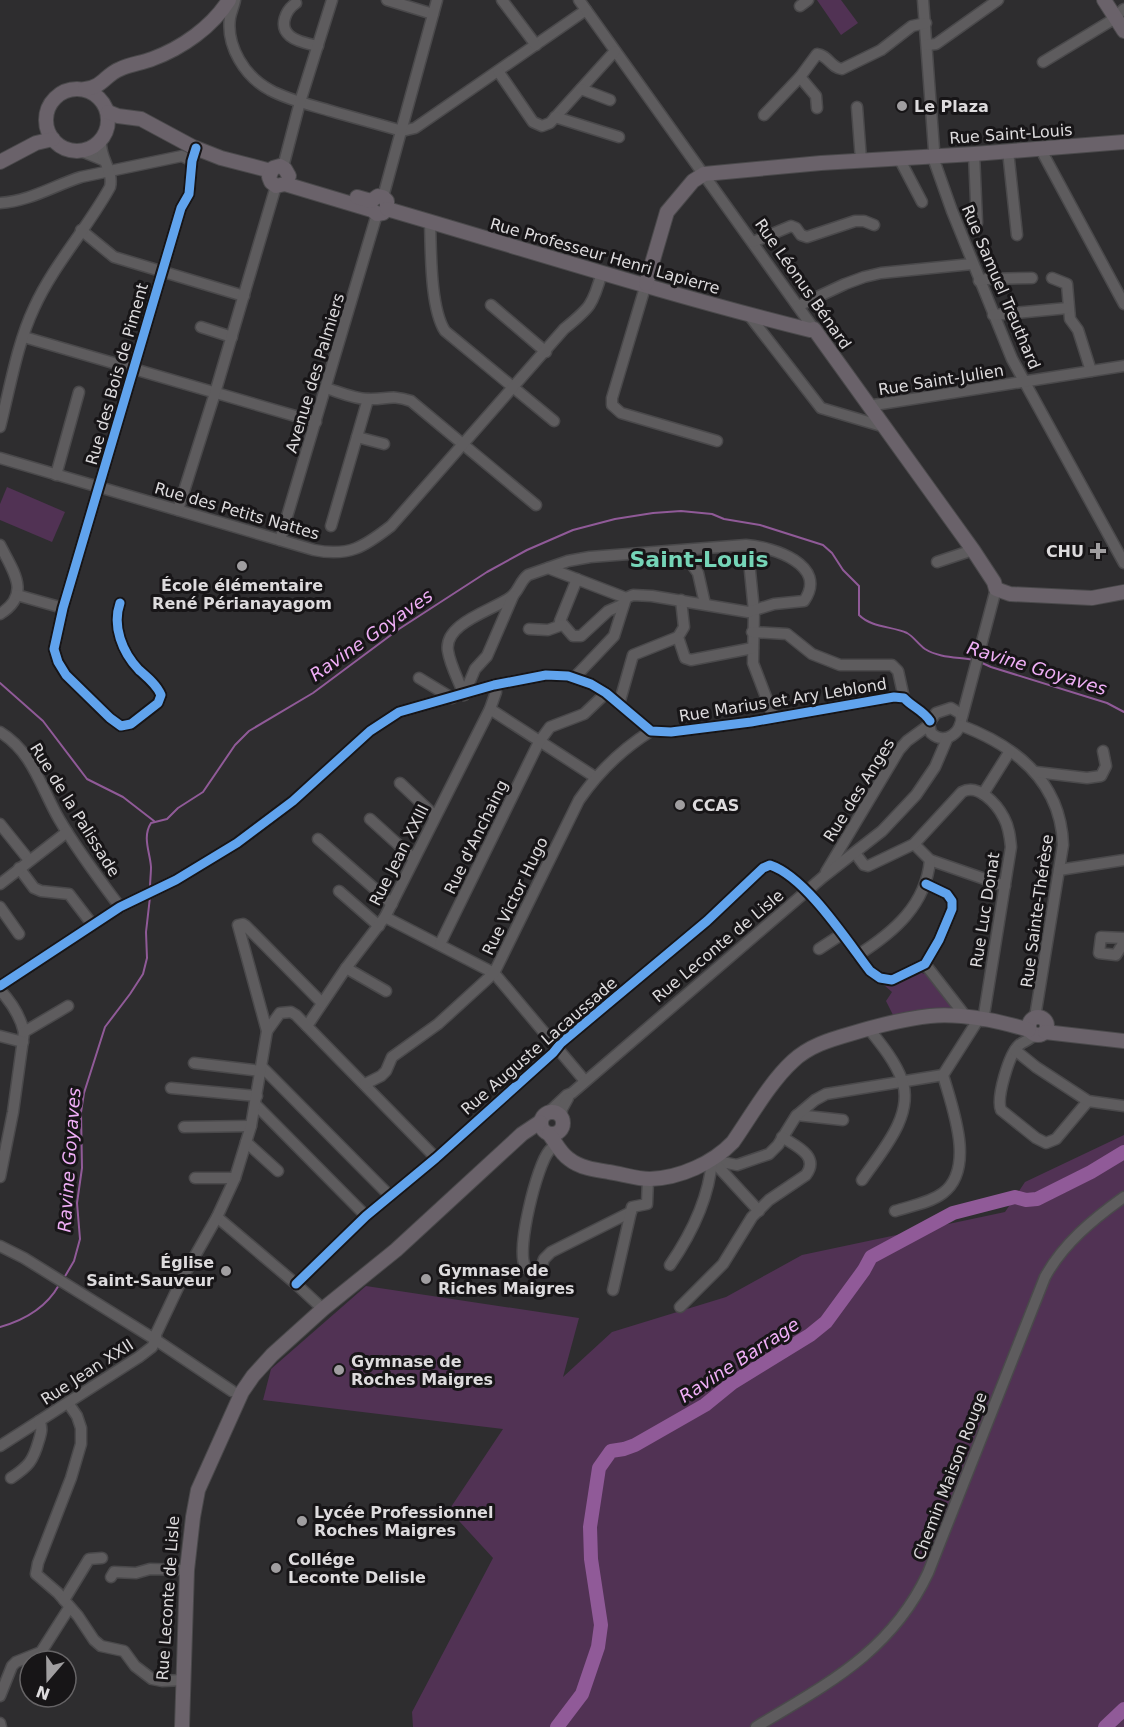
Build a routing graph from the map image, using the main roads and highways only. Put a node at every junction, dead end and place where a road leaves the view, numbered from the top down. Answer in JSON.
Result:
{"nodes":[{"id":1,"x":229,"y":0,"type":"edge"},
{"id":2,"x":1104,"y":0,"type":"edge"},
{"id":3,"x":1119,"y":13,"type":"edge"},
{"id":4,"x":1124,"y":31,"type":"edge"},
{"id":5,"x":103,"y":83,"type":"junction"},
{"id":6,"x":85,"y":89,"type":"junction"},
{"id":7,"x":101,"y":99,"type":"junction"},
{"id":8,"x":108,"y":112,"type":"junction"},
{"id":9,"x":46,"y":126,"type":"junction"},
{"id":10,"x":104,"y":135,"type":"junction"},
{"id":11,"x":52,"y":139,"type":"junction"},
{"id":12,"x":1124,"y":142,"type":"edge"},
{"id":13,"x":36,"y":143,"type":"junction"},
{"id":14,"x":194,"y":154,"type":"junction"},
{"id":15,"x":0,"y":162,"type":"edge"},
{"id":16,"x":646,"y":285,"type":"junction"},
{"id":17,"x":814,"y":329,"type":"joint"},
{"id":18,"x":1124,"y":591,"type":"edge"},
{"id":19,"x":1124,"y":1041,"type":"edge"},
{"id":20,"x":181,"y":1680,"type":"junction"},
{"id":21,"x":177,"y":1727,"type":"edge"},
{"id":22,"x":182,"y":1727,"type":"edge"}],
"edges":[{"from":1,"to":5,"type":"main road"},
{"from":2,"to":3,"type":"main road"},
{"from":3,"to":4,"type":"main road"},
{"from":5,"to":6,"type":"main road"},
{"from":5,"to":7,"type":"main road"},
{"from":6,"to":7,"type":"main road"},
{"from":6,"to":9,"type":"main road"},
{"from":7,"to":8,"type":"main road"},
{"from":8,"to":10,"type":"main road"},
{"from":8,"to":14,"type":"main road","name":"Rue Professeur Henri Lapierre"},
{"from":9,"to":11,"type":"main road"},
{"from":9,"to":13,"type":"main road"},
{"from":10,"to":11,"type":"main road"},
{"from":10,"to":14,"type":"main road","name":"Rue Professeur Henri Lapierre"},
{"from":11,"to":13,"type":"main road"},
{"from":12,"to":16,"type":"main road","name":"Rue Saint-Louis"},
{"from":13,"to":15,"type":"main road"},
{"from":14,"to":16,"type":"main road","name":"Rue Professeur Henri Lapierre"},
{"from":16,"to":17,"type":"main road","name":"Rue Professeur Henri Lapierre"},
{"from":17,"to":18,"type":"main road","name":"Rue Léonus Bénard"},
{"from":19,"to":20,"type":"main road","name":"Rue Leconte de Lisle"},
{"from":20,"to":21,"type":"main road","name":"Rue Leconte de Lisle"},
{"from":20,"to":22,"type":"main road","name":"Rue Leconte de Lisle"}]}
